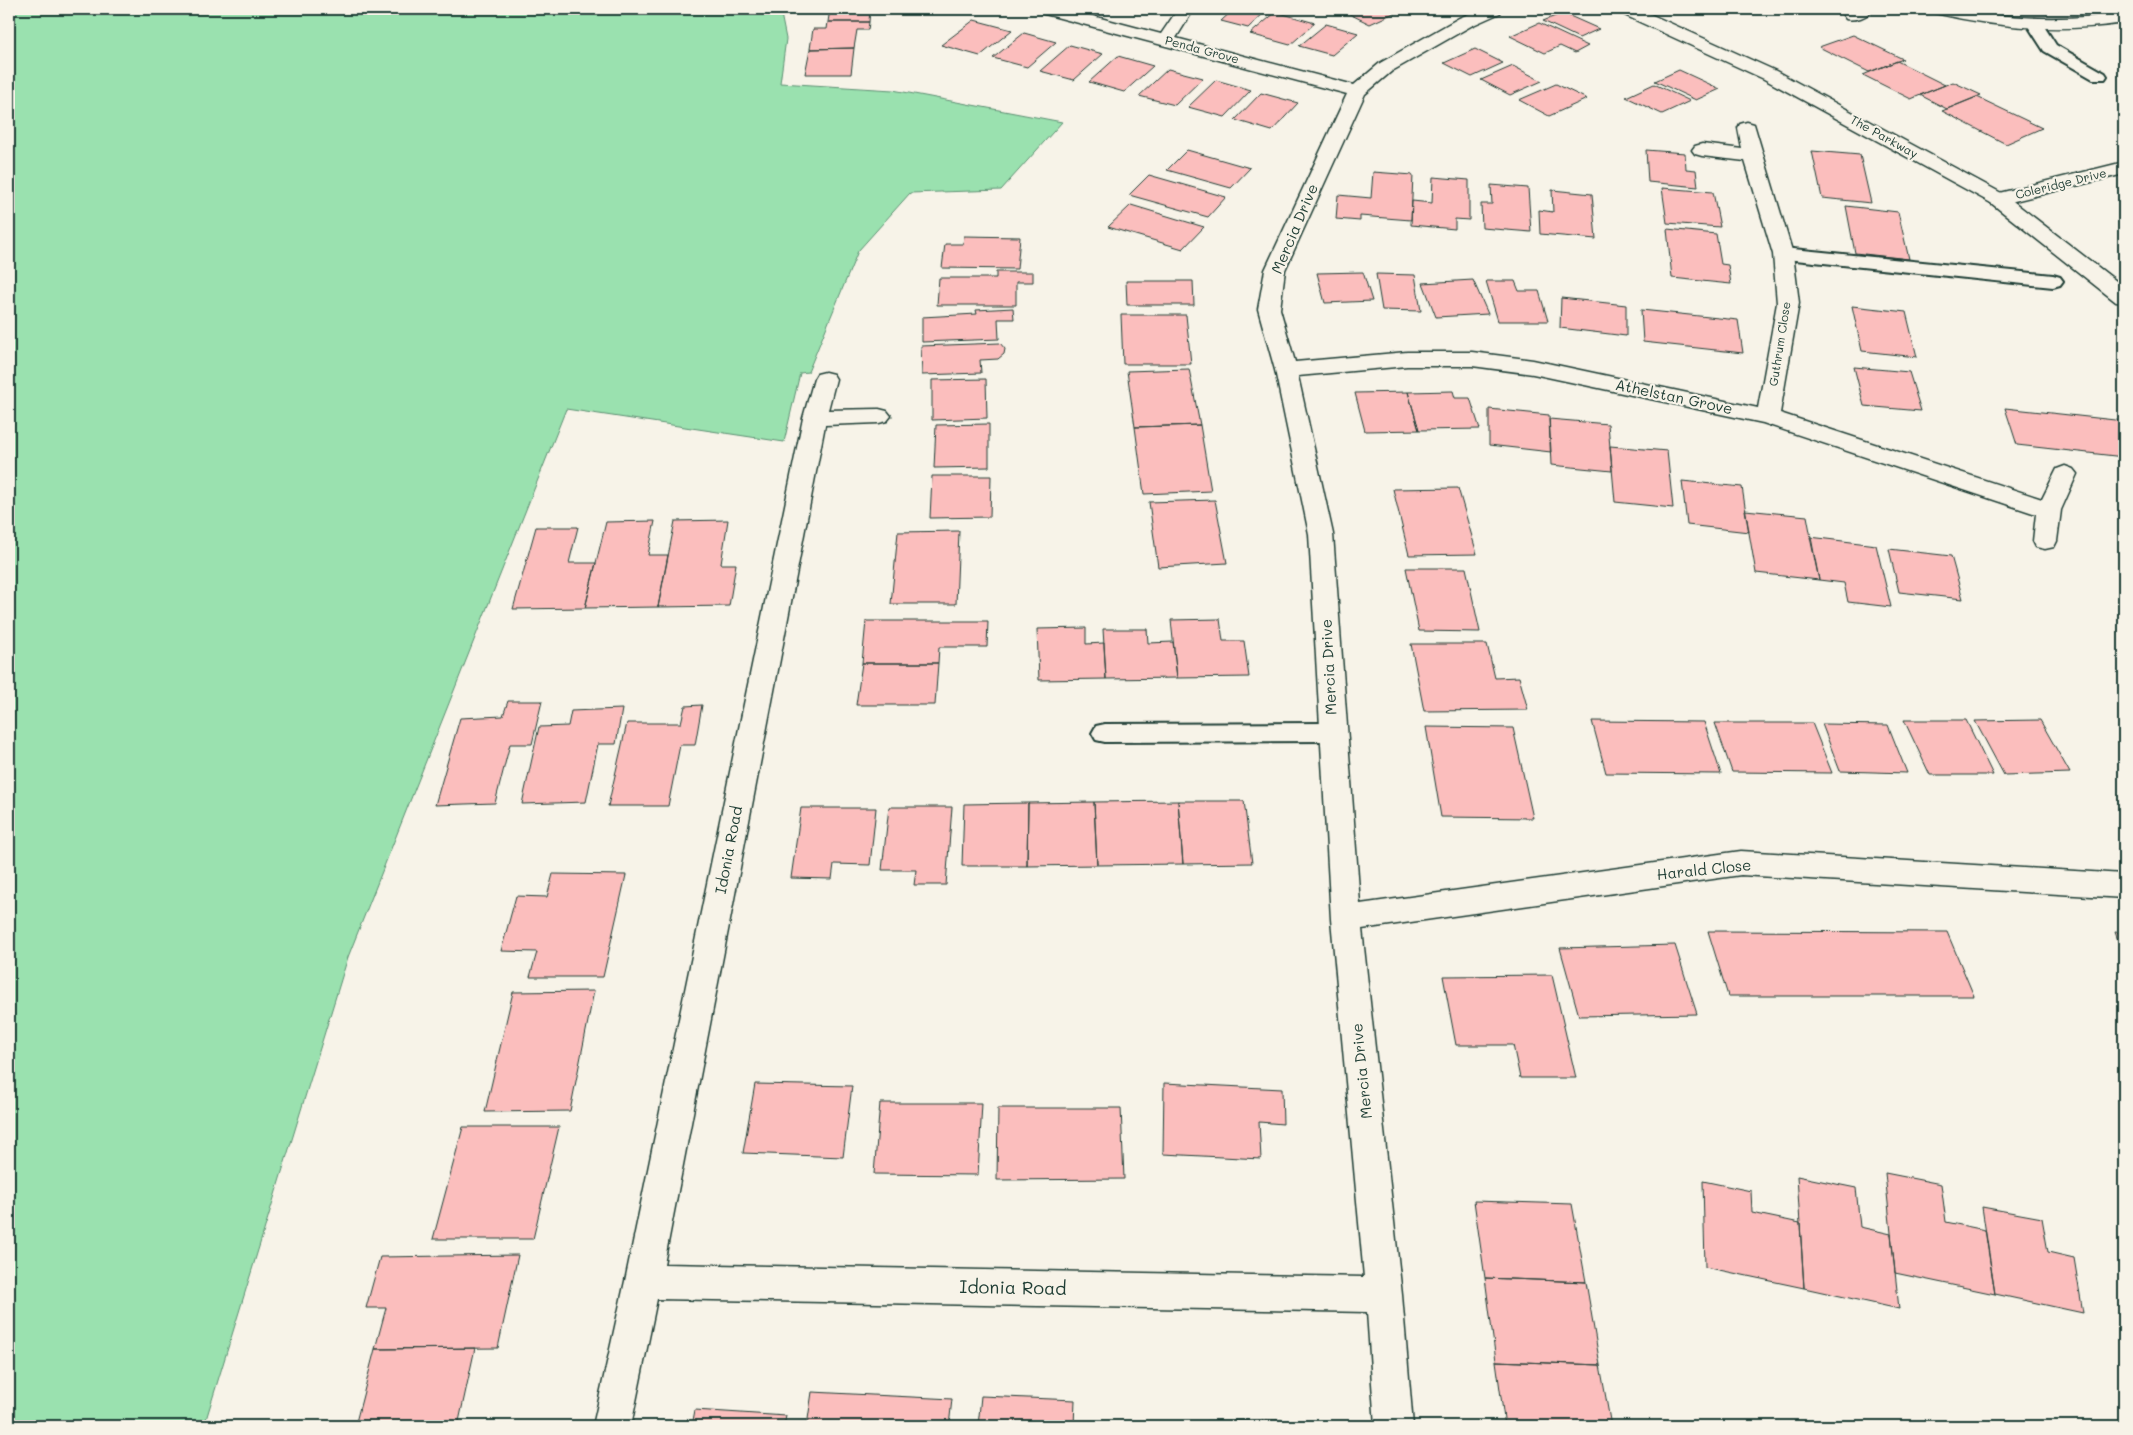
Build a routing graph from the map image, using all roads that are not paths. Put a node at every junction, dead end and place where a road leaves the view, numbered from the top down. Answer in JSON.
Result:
{"nodes":[{"id":1,"x":1047,"y":9,"type":"edge"},
{"id":2,"x":1186,"y":9,"type":"edge"},
{"id":3,"x":1494,"y":9,"type":"edge"},
{"id":4,"x":1626,"y":9,"type":"edge"},
{"id":5,"x":1941,"y":9,"type":"edge"},
{"id":6,"x":2124,"y":18,"type":"edge"},
{"id":7,"x":2034,"y":23,"type":"junction"},
{"id":8,"x":1166,"y":40,"type":"junction"},
{"id":9,"x":2099,"y":76,"type":"dead end"},
{"id":10,"x":1357,"y":91,"type":"junction"},
{"id":11,"x":1748,"y":128,"type":"dead end"},
{"id":12,"x":1702,"y":150,"type":"dead end"},
{"id":13,"x":1753,"y":156,"type":"junction"},
{"id":14,"x":2124,"y":168,"type":"edge"},
{"id":15,"x":1998,"y":199,"type":"junction"},
{"id":16,"x":1783,"y":254,"type":"junction"},
{"id":17,"x":2053,"y":280,"type":"dead end"},
{"id":18,"x":2124,"y":297,"type":"edge"},
{"id":19,"x":1286,"y":370,"type":"junction"},
{"id":20,"x":825,"y":379,"type":"dead end"},
{"id":21,"x":879,"y":416,"type":"dead end"},
{"id":22,"x":1768,"y":417,"type":"junction"},
{"id":23,"x":815,"y":418,"type":"junction"},
{"id":24,"x":2065,"y":474,"type":"dead end"},
{"id":25,"x":2049,"y":510,"type":"junction"},
{"id":26,"x":2045,"y":541,"type":"dead end"},
{"id":27,"x":1333,"y":732,"type":"junction"},
{"id":28,"x":1105,"y":733,"type":"dead end"},
{"id":29,"x":2124,"y":886,"type":"edge"},
{"id":30,"x":1346,"y":919,"type":"junction"},
{"id":31,"x":643,"y":1281,"type":"junction"},
{"id":32,"x":1384,"y":1295,"type":"junction"},
{"id":33,"x":612,"y":1426,"type":"edge"},
{"id":34,"x":1394,"y":1426,"type":"edge"}],
"edges":[{"from":1,"to":8,"type":"street","name":"Penda Grove"},
{"from":2,"to":8,"type":"street"},
{"from":3,"to":10,"type":"street","name":"Mercia Drive"},
{"from":4,"to":15,"type":"street","name":"The Parkway"},
{"from":5,"to":7,"type":"street"},
{"from":6,"to":7,"type":"street"},
{"from":7,"to":9,"type":"lane"},
{"from":8,"to":10,"type":"street","name":"Penda Grove"},
{"from":10,"to":19,"type":"street","name":"Mercia Drive"},
{"from":11,"to":13,"type":"street","name":"Guthrum Close"},
{"from":12,"to":13,"type":"street"},
{"from":13,"to":16,"type":"street","name":"Guthrum Close"},
{"from":14,"to":15,"type":"street","name":"Coleridge Drive"},
{"from":15,"to":18,"type":"street","name":"The Parkway"},
{"from":16,"to":17,"type":"lane"},
{"from":16,"to":22,"type":"street","name":"Guthrum Close"},
{"from":19,"to":22,"type":"street","name":"Athelstan Grove"},
{"from":19,"to":27,"type":"street","name":"Mercia Drive"},
{"from":20,"to":23,"type":"street","name":"Idonia Road"},
{"from":21,"to":23,"type":"street"},
{"from":22,"to":25,"type":"street","name":"Athelstan Grove"},
{"from":23,"to":31,"type":"street","name":"Idonia Road"},
{"from":24,"to":25,"type":"street"},
{"from":25,"to":26,"type":"street"},
{"from":27,"to":28,"type":"lane"},
{"from":27,"to":30,"type":"street","name":"Mercia Drive"},
{"from":29,"to":30,"type":"street","name":"Harald Close"},
{"from":30,"to":32,"type":"street","name":"Mercia Drive"},
{"from":31,"to":32,"type":"street","name":"Idonia Road"},
{"from":31,"to":33,"type":"street","name":"Idonia Road"},
{"from":32,"to":34,"type":"street","name":"Mercia Drive"}]}
